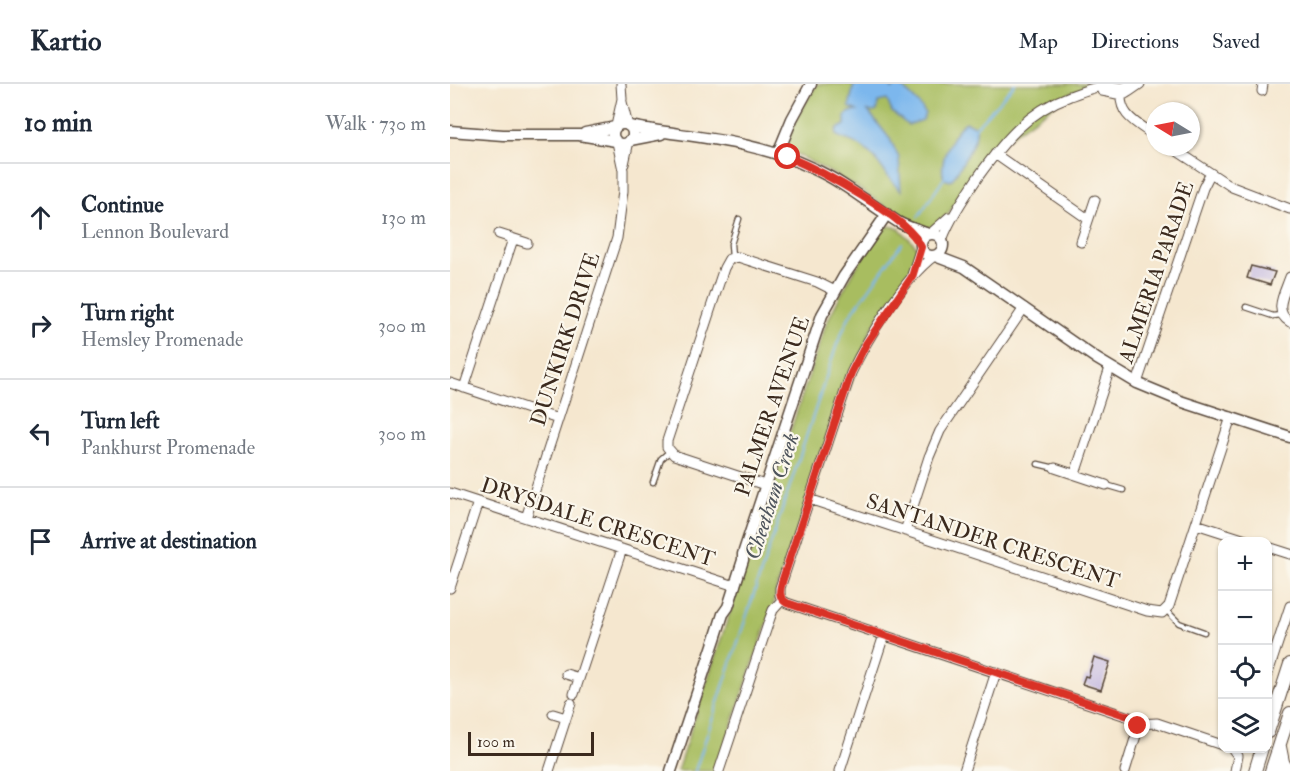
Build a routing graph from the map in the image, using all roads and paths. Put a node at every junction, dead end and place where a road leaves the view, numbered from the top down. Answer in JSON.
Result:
{"nodes":[{"id":1,"x":621,"y":84,"type":"edge"},
{"id":2,"x":811,"y":84,"type":"edge"},
{"id":3,"x":1140,"y":84,"type":"edge"},
{"id":4,"x":1125,"y":91,"type":"edge"},
{"id":5,"x":622,"y":99,"type":"junction"},
{"id":6,"x":629,"y":126,"type":"junction"},
{"id":7,"x":616,"y":127,"type":"junction"},
{"id":8,"x":450,"y":130,"type":"edge"},
{"id":9,"x":1146,"y":130,"type":"edge"},
{"id":10,"x":665,"y":133,"type":"junction"},
{"id":11,"x":579,"y":135,"type":"junction"},
{"id":12,"x":629,"y":141,"type":"junction"},
{"id":13,"x":616,"y":142,"type":"junction"},
{"id":14,"x":778,"y":153,"type":"junction"},
{"id":15,"x":995,"y":154,"type":"junction"},
{"id":16,"x":1184,"y":156,"type":"edge"},
{"id":17,"x":623,"y":170,"type":"junction"},
{"id":18,"x":1210,"y":174,"type":"junction"},
{"id":19,"x":1095,"y":200,"type":"dead end"},
{"id":20,"x":1290,"y":209,"type":"edge"},
{"id":21,"x":954,"y":212,"type":"junction"},
{"id":22,"x":887,"y":214,"type":"junction"},
{"id":23,"x":739,"y":219,"type":"dead end"},
{"id":24,"x":1088,"y":219,"type":"junction"},
{"id":25,"x":900,"y":223,"type":"junction"},
{"id":26,"x":499,"y":234,"type":"dead end"},
{"id":27,"x":929,"y":234,"type":"junction"},
{"id":28,"x":513,"y":239,"type":"junction"},
{"id":29,"x":942,"y":242,"type":"junction"},
{"id":30,"x":1081,"y":242,"type":"dead end"},
{"id":31,"x":527,"y":243,"type":"dead end"},
{"id":32,"x":921,"y":246,"type":"junction"},
{"id":33,"x":934,"y":256,"type":"junction"},
{"id":34,"x":732,"y":257,"type":"junction"},
{"id":35,"x":964,"y":267,"type":"junction"},
{"id":36,"x":912,"y":277,"type":"junction"},
{"id":37,"x":1290,"y":277,"type":"edge"},
{"id":38,"x":835,"y":291,"type":"junction"},
{"id":39,"x":1246,"y":307,"type":"dead end"},
{"id":40,"x":1024,"y":308,"type":"junction"},
{"id":41,"x":1281,"y":315,"type":"junction"},
{"id":42,"x":1290,"y":321,"type":"edge"},
{"id":43,"x":1110,"y":368,"type":"junction"},
{"id":44,"x":450,"y":383,"type":"edge"},
{"id":45,"x":1137,"y":383,"type":"junction"},
{"id":46,"x":464,"y":388,"type":"junction"},
{"id":47,"x":1231,"y":417,"type":"junction"},
{"id":48,"x":558,"y":419,"type":"junction"},
{"id":49,"x":1290,"y":437,"type":"edge"},
{"id":50,"x":669,"y":452,"type":"junction"},
{"id":51,"x":1038,"y":464,"type":"dead end"},
{"id":52,"x":1055,"y":468,"type":"joint"},
{"id":53,"x":1075,"y":474,"type":"junction"},
{"id":54,"x":653,"y":482,"type":"dead end"},
{"id":55,"x":765,"y":485,"type":"junction"},
{"id":56,"x":1106,"y":485,"type":"joint"},
{"id":57,"x":1124,"y":490,"type":"dead end"},
{"id":58,"x":450,"y":492,"type":"edge"},
{"id":59,"x":809,"y":500,"type":"junction"},
{"id":60,"x":478,"y":502,"type":"junction"},
{"id":61,"x":526,"y":518,"type":"junction"},
{"id":62,"x":1196,"y":524,"type":"junction"},
{"id":63,"x":905,"y":531,"type":"junction"},
{"id":64,"x":1236,"y":537,"type":"edge"},
{"id":65,"x":1272,"y":548,"type":"edge"},
{"id":66,"x":622,"y":549,"type":"junction"},
{"id":67,"x":1290,"y":554,"type":"edge"},
{"id":68,"x":733,"y":585,"type":"junction"},
{"id":69,"x":450,"y":588,"type":"edge"},
{"id":70,"x":782,"y":600,"type":"junction"},
{"id":71,"x":1290,"y":606,"type":"edge"},
{"id":72,"x":1166,"y":610,"type":"junction"},
{"id":73,"x":1204,"y":632,"type":"dead end"},
{"id":74,"x":884,"y":635,"type":"junction"},
{"id":75,"x":1272,"y":661,"type":"edge"},
{"id":76,"x":1290,"y":664,"type":"edge"},
{"id":77,"x":996,"y":672,"type":"junction"},
{"id":78,"x":566,"y":674,"type":"dead end"},
{"id":79,"x":579,"y":678,"type":"junction"},
{"id":80,"x":1290,"y":713,"type":"edge"},
{"id":81,"x":553,"y":714,"type":"dead end"},
{"id":82,"x":566,"y":718,"type":"junction"},
{"id":83,"x":1272,"y":720,"type":"edge"},
{"id":84,"x":1138,"y":724,"type":"junction"},
{"id":85,"x":1218,"y":744,"type":"edge"},
{"id":86,"x":1280,"y":744,"type":"junction"},
{"id":87,"x":1237,"y":753,"type":"edge"},
{"id":88,"x":1260,"y":753,"type":"edge"},
{"id":89,"x":549,"y":771,"type":"edge"},
{"id":90,"x":671,"y":771,"type":"edge"},
{"id":91,"x":719,"y":771,"type":"edge"},
{"id":92,"x":840,"y":771,"type":"edge"},
{"id":93,"x":964,"y":771,"type":"edge"},
{"id":94,"x":1125,"y":771,"type":"edge"},
{"id":95,"x":1235,"y":771,"type":"edge"},
{"id":96,"x":1255,"y":771,"type":"edge"},
{"id":97,"x":1271,"y":771,"type":"edge"},
{"id":98,"x":1287,"y":771,"type":"edge"}],
"edges":[{"from":1,"to":5,"type":"street"},
{"from":2,"to":14,"type":"street"},
{"from":3,"to":4,"type":"street"},
{"from":4,"to":9,"type":"street"},
{"from":4,"to":15,"type":"street"},
{"from":5,"to":6,"type":"street"},
{"from":5,"to":7,"type":"street"},
{"from":6,"to":7,"type":"street"},
{"from":6,"to":10,"type":"street"},
{"from":6,"to":12,"type":"street"},
{"from":7,"to":11,"type":"street"},
{"from":7,"to":13,"type":"street"},
{"from":8,"to":11,"type":"street"},
{"from":10,"to":12,"type":"street"},
{"from":10,"to":14,"type":"street"},
{"from":11,"to":13,"type":"street"},
{"from":12,"to":13,"type":"street"},
{"from":12,"to":17,"type":"street","name":"DUNKIRK DRIVE"},
{"from":13,"to":17,"type":"street","name":"DUNKIRK DRIVE"},
{"from":14,"to":22,"type":"street"},
{"from":15,"to":21,"type":"street"},
{"from":15,"to":24,"type":"street"},
{"from":16,"to":18,"type":"street"},
{"from":17,"to":48,"type":"street","name":"DUNKIRK DRIVE"},
{"from":18,"to":20,"type":"street"},
{"from":18,"to":45,"type":"street","name":"ALMERIA PARADE"},
{"from":19,"to":24,"type":"street"},
{"from":21,"to":27,"type":"street"},
{"from":21,"to":29,"type":"street"},
{"from":22,"to":25,"type":"street"},
{"from":22,"to":38,"type":"street","name":"PALMER AVENUE"},
{"from":23,"to":34,"type":"lane"},
{"from":24,"to":30,"type":"street"},
{"from":25,"to":27,"type":"street"},
{"from":25,"to":32,"type":"street"},
{"from":26,"to":28,"type":"street"},
{"from":27,"to":29,"type":"street"},
{"from":27,"to":32,"type":"street"},
{"from":28,"to":31,"type":"street"},
{"from":28,"to":46,"type":"street"},
{"from":29,"to":33,"type":"street"},
{"from":29,"to":35,"type":"street"},
{"from":32,"to":33,"type":"street"},
{"from":32,"to":36,"type":"street"},
{"from":33,"to":35,"type":"street"},
{"from":33,"to":36,"type":"street"},
{"from":34,"to":38,"type":"street"},
{"from":34,"to":50,"type":"street"},
{"from":35,"to":40,"type":"street"},
{"from":36,"to":59,"type":"street"},
{"from":37,"to":41,"type":"street"},
{"from":38,"to":55,"type":"street","name":"PALMER AVENUE"},
{"from":39,"to":41,"type":"lane"},
{"from":40,"to":43,"type":"street"},
{"from":40,"to":63,"type":"street"},
{"from":41,"to":42,"type":"street"},
{"from":43,"to":45,"type":"street"},
{"from":43,"to":53,"type":"street"},
{"from":44,"to":46,"type":"street"},
{"from":45,"to":47,"type":"street"},
{"from":46,"to":48,"type":"street"},
{"from":47,"to":49,"type":"street"},
{"from":47,"to":62,"type":"street"},
{"from":48,"to":61,"type":"street","name":"DUNKIRK DRIVE"},
{"from":50,"to":54,"type":"lane"},
{"from":50,"to":55,"type":"street"},
{"from":51,"to":52,"type":"lane"},
{"from":52,"to":53,"type":"street"},
{"from":53,"to":56,"type":"street"},
{"from":55,"to":68,"type":"street","name":"PALMER AVENUE"},
{"from":56,"to":57,"type":"lane"},
{"from":58,"to":60,"type":"street","name":"DRYSDALE CRESCENT"},
{"from":59,"to":63,"type":"street","name":"SANTANDER CRESCENT"},
{"from":59,"to":70,"type":"street"},
{"from":60,"to":61,"type":"street","name":"DRYSDALE CRESCENT"},
{"from":60,"to":69,"type":"street"},
{"from":61,"to":66,"type":"street","name":"DRYSDALE CRESCENT"},
{"from":62,"to":64,"type":"street"},
{"from":62,"to":72,"type":"street"},
{"from":63,"to":72,"type":"street","name":"SANTANDER CRESCENT"},
{"from":65,"to":67,"type":"street"},
{"from":66,"to":68,"type":"street","name":"DRYSDALE CRESCENT"},
{"from":66,"to":79,"type":"street"},
{"from":68,"to":90,"type":"street","name":"PALMER AVENUE"},
{"from":70,"to":74,"type":"street"},
{"from":70,"to":91,"type":"street"},
{"from":71,"to":75,"type":"street"},
{"from":72,"to":73,"type":"lane"},
{"from":74,"to":77,"type":"street"},
{"from":74,"to":92,"type":"street"},
{"from":76,"to":83,"type":"main road"},
{"from":77,"to":84,"type":"street"},
{"from":77,"to":93,"type":"street"},
{"from":78,"to":79,"type":"street"},
{"from":79,"to":82,"type":"street"},
{"from":80,"to":86,"type":"main road"},
{"from":81,"to":82,"type":"street"},
{"from":82,"to":89,"type":"street"},
{"from":84,"to":85,"type":"street"},
{"from":84,"to":94,"type":"street"},
{"from":86,"to":97,"type":"main road"},
{"from":86,"to":98,"type":"main road"},
{"from":87,"to":95,"type":"street"},
{"from":88,"to":96,"type":"main road"}]}
